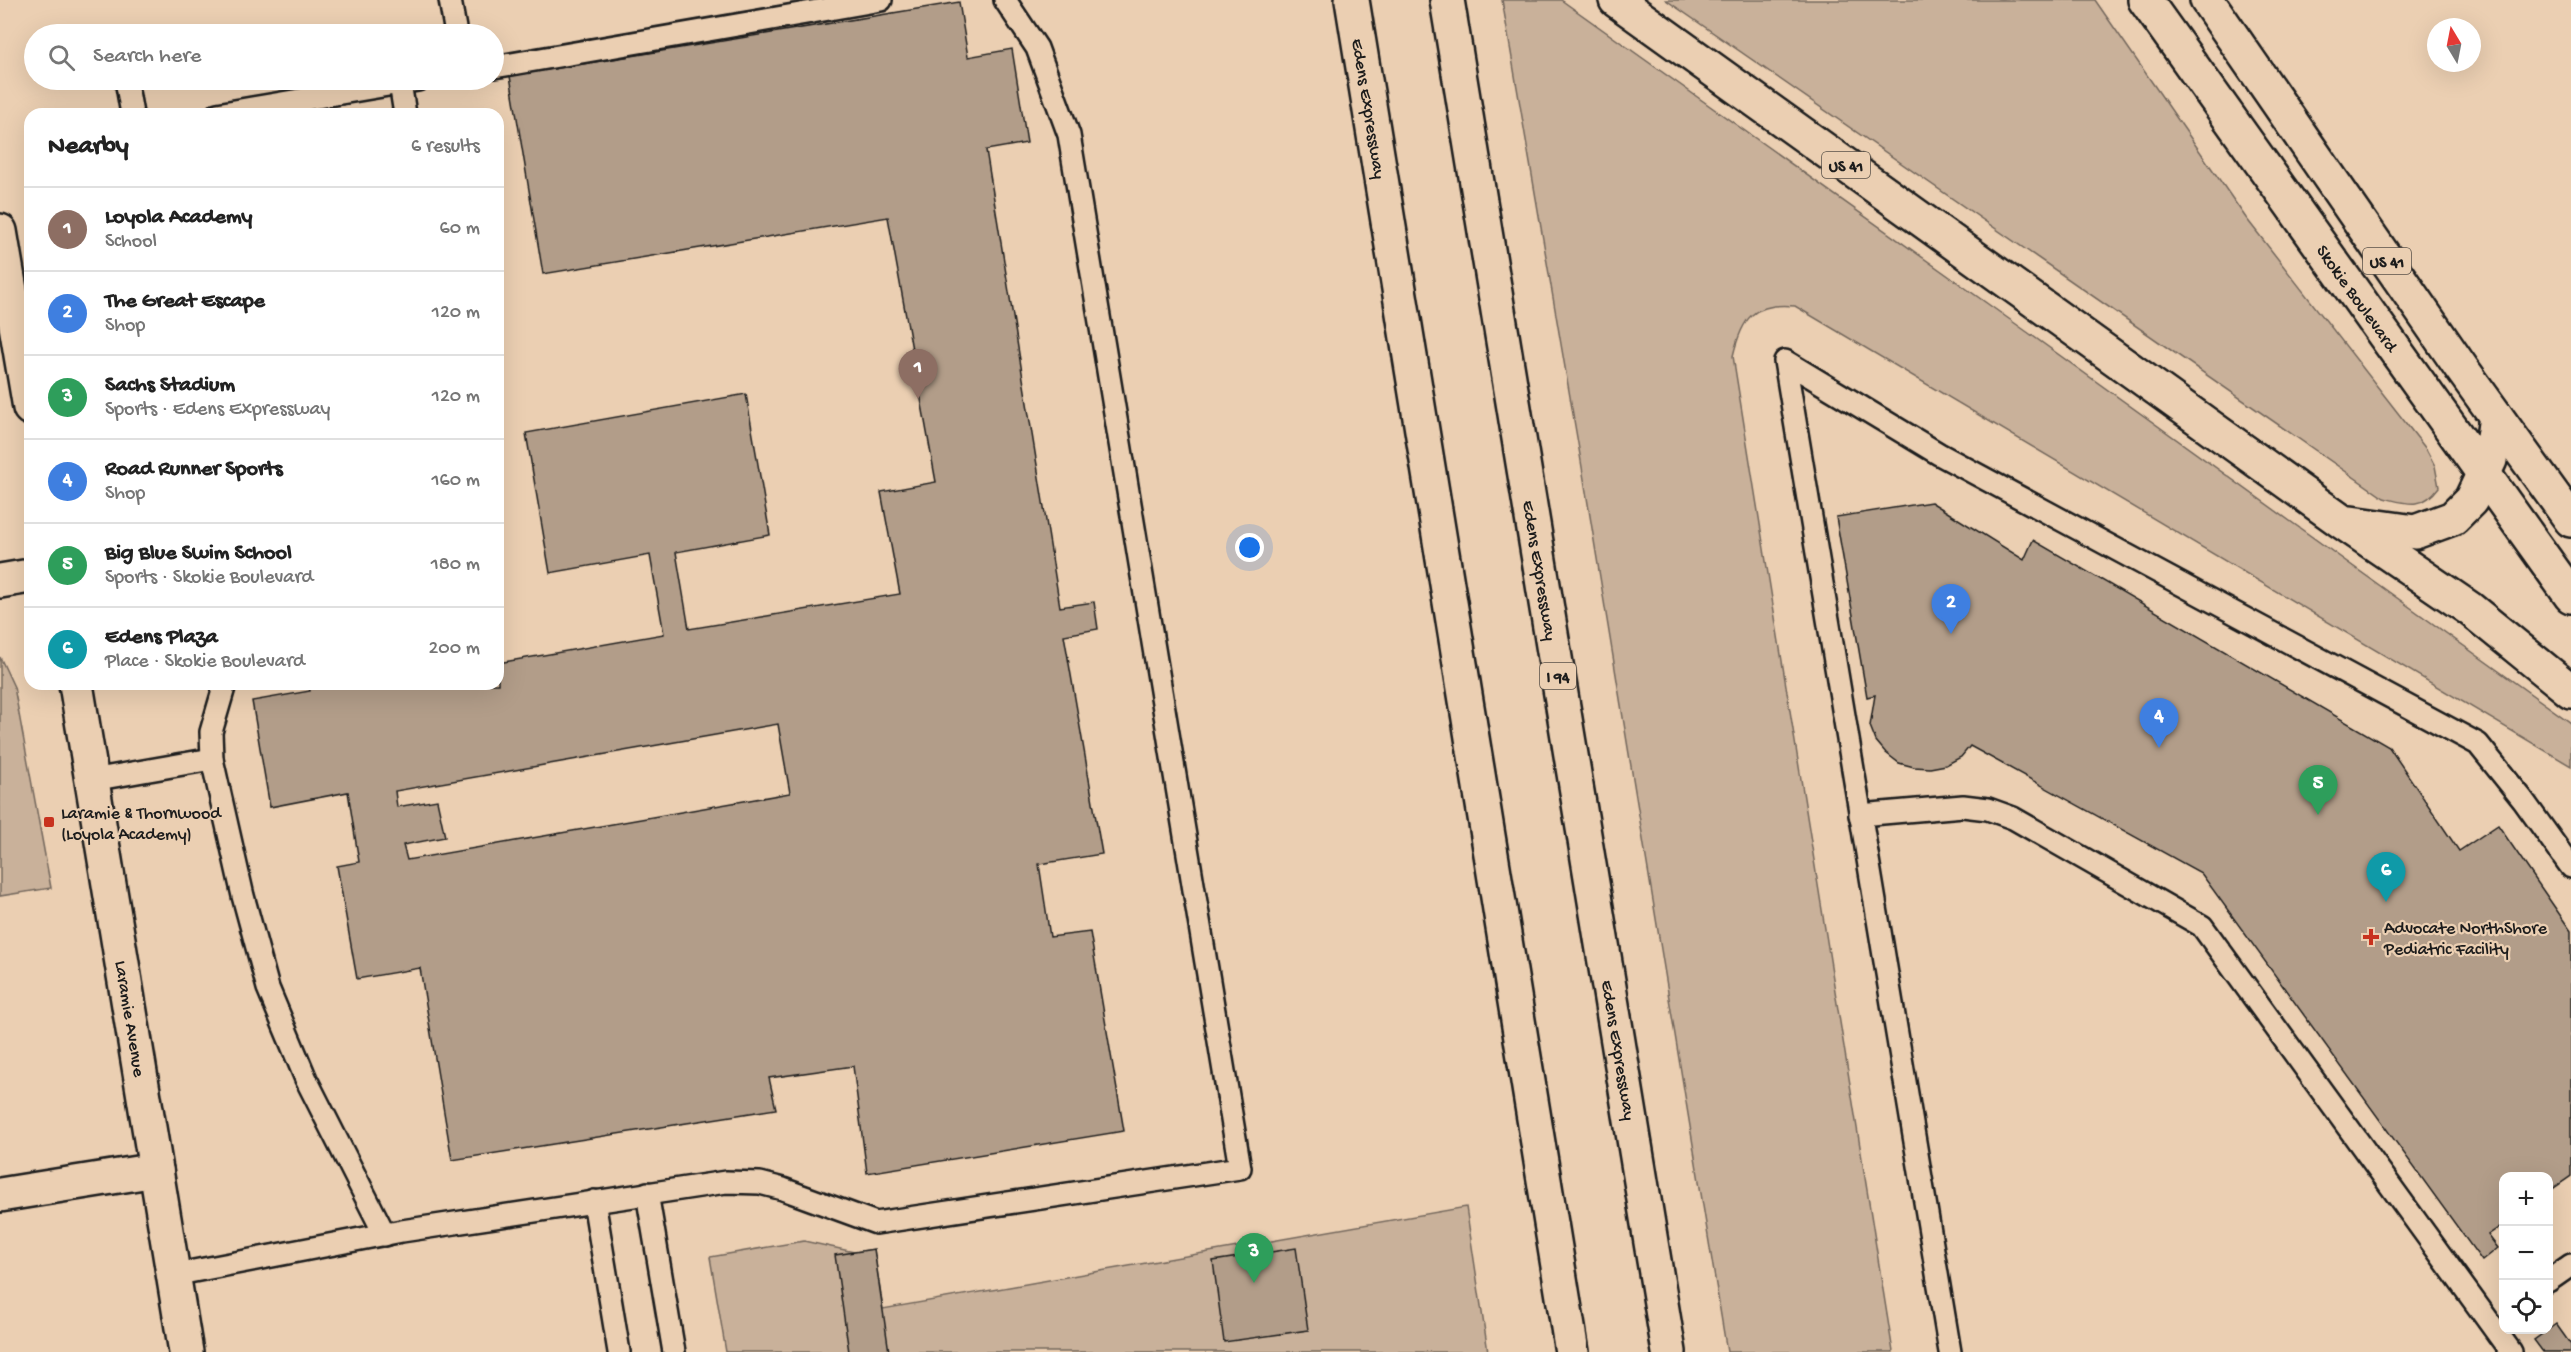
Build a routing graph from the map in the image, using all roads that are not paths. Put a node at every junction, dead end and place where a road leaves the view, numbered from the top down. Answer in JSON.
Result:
{"nodes":[{"id":1,"x":450,"y":0,"type":"edge"},
{"id":2,"x":881,"y":0,"type":"edge"},
{"id":3,"x":1005,"y":0,"type":"edge"},
{"id":4,"x":1352,"y":0,"type":"edge"},
{"id":5,"x":1447,"y":0,"type":"edge"},
{"id":6,"x":1616,"y":0,"type":"edge"},
{"id":7,"x":2145,"y":0,"type":"edge"},
{"id":8,"x":2207,"y":0,"type":"edge"},
{"id":9,"x":454,"y":24,"type":"edge"},
{"id":10,"x":504,"y":65,"type":"edge"},
{"id":11,"x":128,"y":90,"type":"edge"},
{"id":12,"x":357,"y":90,"type":"edge"},
{"id":13,"x":408,"y":90,"type":"edge"},
{"id":14,"x":131,"y":108,"type":"edge"},
{"id":15,"x":252,"y":108,"type":"edge"},
{"id":16,"x":406,"y":108,"type":"edge"},
{"id":17,"x":0,"y":231,"type":"edge"},
{"id":18,"x":22,"y":311,"type":"edge"},
{"id":19,"x":24,"y":335,"type":"edge"},
{"id":20,"x":2496,"y":416,"type":"junction"},
{"id":21,"x":2483,"y":475,"type":"junction"},
{"id":22,"x":2571,"y":520,"type":"edge"},
{"id":23,"x":2341,"y":521,"type":"junction"},
{"id":24,"x":24,"y":577,"type":"edge"},
{"id":25,"x":0,"y":581,"type":"edge"},
{"id":26,"x":2571,"y":596,"type":"edge"},
{"id":27,"x":77,"y":690,"type":"edge"},
{"id":28,"x":223,"y":690,"type":"edge"},
{"id":29,"x":2571,"y":691,"type":"edge"},
{"id":30,"x":212,"y":759,"type":"junction"},
{"id":31,"x":92,"y":780,"type":"junction"},
{"id":32,"x":1860,"y":815,"type":"junction"},
{"id":33,"x":2571,"y":867,"type":"edge"},
{"id":34,"x":156,"y":1170,"type":"junction"},
{"id":35,"x":647,"y":1192,"type":"junction"},
{"id":36,"x":0,"y":1195,"type":"edge"},
{"id":37,"x":594,"y":1201,"type":"junction"},
{"id":38,"x":385,"y":1235,"type":"junction"},
{"id":39,"x":2571,"y":1265,"type":"edge"},
{"id":40,"x":173,"y":1275,"type":"junction"},
{"id":41,"x":2549,"y":1280,"type":"edge"},
{"id":42,"x":2497,"y":1319,"type":"edge"},
{"id":43,"x":186,"y":1352,"type":"edge"},
{"id":44,"x":619,"y":1352,"type":"edge"},
{"id":45,"x":674,"y":1352,"type":"edge"},
{"id":46,"x":1572,"y":1352,"type":"edge"},
{"id":47,"x":1669,"y":1352,"type":"edge"},
{"id":48,"x":1950,"y":1352,"type":"edge"},
{"id":49,"x":2511,"y":1352,"type":"edge"}],
"edges":[{"from":1,"to":9,"type":"lane"},
{"from":2,"to":10,"type":"lane"},
{"from":3,"to":35,"type":"lane"},
{"from":4,"to":46,"type":"main road","name":"Edens Expressway"},
{"from":5,"to":47,"type":"main road","name":"Edens Expressway","number":"I 94"},
{"from":6,"to":23,"type":"main road","number":"US 41"},
{"from":7,"to":21,"type":"main road","name":"Skokie Boulevard","number":"US 41"},
{"from":8,"to":20,"type":"main road","number":"US 41"},
{"from":11,"to":14,"type":"lane"},
{"from":12,"to":15,"type":"lane"},
{"from":13,"to":16,"type":"lane"},
{"from":17,"to":18,"type":"main road"},
{"from":18,"to":19,"type":"main road"},
{"from":20,"to":21,"type":"main road"},
{"from":20,"to":22,"type":"main road","number":"US 41"},
{"from":21,"to":23,"type":"main road"},
{"from":21,"to":26,"type":"main road","name":"Skokie Boulevard","number":"US 41"},
{"from":23,"to":29,"type":"main road","number":"US 41"},
{"from":24,"to":25,"type":"main road"},
{"from":27,"to":31,"type":"main road","name":"Laramie Avenue"},
{"from":28,"to":30,"type":"lane"},
{"from":30,"to":31,"type":"lane"},
{"from":30,"to":38,"type":"lane"},
{"from":31,"to":34,"type":"main road","name":"Laramie Avenue"},
{"from":32,"to":33,"type":"lane"},
{"from":32,"to":42,"type":"lane"},
{"from":32,"to":48,"type":"lane"},
{"from":34,"to":36,"type":"main road"},
{"from":34,"to":40,"type":"main road","name":"Laramie Avenue"},
{"from":35,"to":37,"type":"lane"},
{"from":35,"to":45,"type":"lane"},
{"from":37,"to":38,"type":"lane"},
{"from":37,"to":44,"type":"lane"},
{"from":38,"to":40,"type":"lane"},
{"from":39,"to":41,"type":"lane"},
{"from":40,"to":43,"type":"main road","name":"Laramie Avenue"},
{"from":42,"to":49,"type":"lane"}]}
